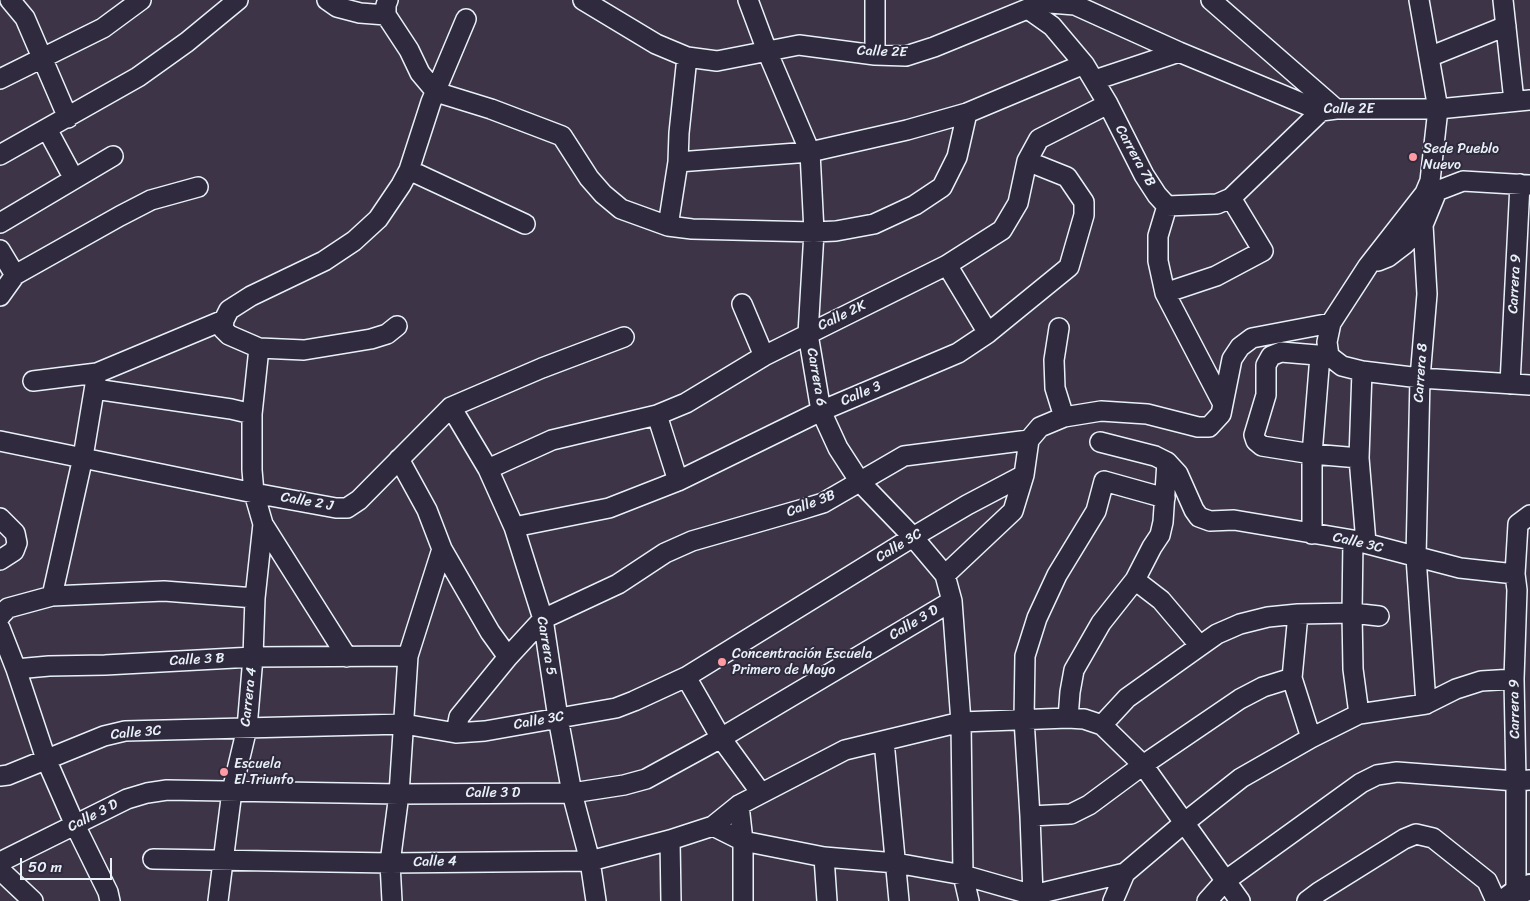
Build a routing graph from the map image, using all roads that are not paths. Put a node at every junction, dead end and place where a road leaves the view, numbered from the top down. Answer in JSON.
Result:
{"nodes":[{"id":1,"x":10,"y":0,"type":"edge"},
{"id":2,"x":141,"y":0,"type":"edge"},
{"id":3,"x":238,"y":0,"type":"edge"},
{"id":4,"x":327,"y":0,"type":"edge"},
{"id":5,"x":583,"y":0,"type":"edge"},
{"id":6,"x":748,"y":0,"type":"edge"},
{"id":7,"x":875,"y":0,"type":"edge"},
{"id":8,"x":1211,"y":0,"type":"edge"},
{"id":9,"x":1419,"y":0,"type":"edge"},
{"id":10,"x":1503,"y":0,"type":"edge"},
{"id":11,"x":1033,"y":5,"type":"edge"},
{"id":12,"x":387,"y":8,"type":"edge"},
{"id":13,"x":466,"y":19,"type":"dead end"},
{"id":14,"x":1506,"y":26,"type":"junction"},
{"id":15,"x":767,"y":51,"type":"junction"},
{"id":16,"x":1179,"y":52,"type":"junction"},
{"id":17,"x":875,"y":55,"type":"junction"},
{"id":18,"x":687,"y":57,"type":"junction"},
{"id":19,"x":1429,"y":57,"type":"junction"},
{"id":20,"x":42,"y":58,"type":"junction"},
{"id":21,"x":1084,"y":64,"type":"junction"},
{"id":22,"x":0,"y":79,"type":"edge"},
{"id":23,"x":1095,"y":80,"type":"junction"},
{"id":24,"x":436,"y":92,"type":"junction"},
{"id":25,"x":1522,"y":100,"type":"edge"},
{"id":26,"x":1108,"y":104,"type":"junction"},
{"id":27,"x":1438,"y":109,"type":"junction"},
{"id":28,"x":1328,"y":110,"type":"junction"},
{"id":29,"x":967,"y":113,"type":"junction"},
{"id":30,"x":68,"y":118,"type":"junction"},
{"id":31,"x":46,"y":130,"type":"junction"},
{"id":32,"x":810,"y":152,"type":"junction"},
{"id":33,"x":0,"y":155,"type":"edge"},
{"id":34,"x":113,"y":156,"type":"dead end"},
{"id":35,"x":1027,"y":161,"type":"junction"},
{"id":36,"x":678,"y":162,"type":"junction"},
{"id":37,"x":409,"y":170,"type":"junction"},
{"id":38,"x":74,"y":179,"type":"junction"},
{"id":39,"x":1525,"y":185,"type":"edge"},
{"id":40,"x":1434,"y":186,"type":"junction"},
{"id":41,"x":198,"y":187,"type":"dead end"},
{"id":42,"x":1232,"y":198,"type":"junction"},
{"id":43,"x":1167,"y":206,"type":"junction"},
{"id":44,"x":0,"y":223,"type":"edge"},
{"id":45,"x":525,"y":224,"type":"dead end"},
{"id":46,"x":1423,"y":225,"type":"junction"},
{"id":47,"x":668,"y":226,"type":"junction"},
{"id":48,"x":814,"y":232,"type":"junction"},
{"id":49,"x":0,"y":250,"type":"edge"},
{"id":50,"x":947,"y":265,"type":"junction"},
{"id":51,"x":1368,"y":266,"type":"junction"},
{"id":52,"x":15,"y":275,"type":"junction"},
{"id":53,"x":1165,"y":293,"type":"junction"},
{"id":54,"x":0,"y":296,"type":"edge"},
{"id":55,"x":742,"y":304,"type":"dead end"},
{"id":56,"x":224,"y":320,"type":"junction"},
{"id":57,"x":1331,"y":323,"type":"junction"},
{"id":58,"x":397,"y":326,"type":"dead end"},
{"id":59,"x":1059,"y":328,"type":"dead end"},
{"id":60,"x":808,"y":334,"type":"junction"},
{"id":61,"x":988,"y":334,"type":"junction"},
{"id":62,"x":624,"y":337,"type":"dead end"},
{"id":63,"x":259,"y":348,"type":"junction"},
{"id":64,"x":764,"y":356,"type":"junction"},
{"id":65,"x":1324,"y":356,"type":"junction"},
{"id":66,"x":1362,"y":371,"type":"junction"},
{"id":67,"x":1420,"y":378,"type":"junction"},
{"id":68,"x":33,"y":381,"type":"dead end"},
{"id":69,"x":96,"y":381,"type":"junction"},
{"id":70,"x":1510,"y":384,"type":"junction"},
{"id":71,"x":1530,"y":385,"type":"edge"},
{"id":72,"x":1223,"y":404,"type":"junction"},
{"id":73,"x":451,"y":407,"type":"junction"},
{"id":74,"x":821,"y":411,"type":"junction"},
{"id":75,"x":252,"y":414,"type":"junction"},
{"id":76,"x":657,"y":415,"type":"junction"},
{"id":77,"x":1064,"y":417,"type":"junction"},
{"id":78,"x":1029,"y":440,"type":"junction"},
{"id":79,"x":0,"y":441,"type":"edge"},
{"id":80,"x":1100,"y":442,"type":"dead end"},
{"id":81,"x":1312,"y":454,"type":"junction"},
{"id":82,"x":83,"y":457,"type":"junction"},
{"id":83,"x":1359,"y":458,"type":"junction"},
{"id":84,"x":399,"y":459,"type":"junction"},
{"id":85,"x":1168,"y":462,"type":"junction"},
{"id":86,"x":488,"y":469,"type":"junction"},
{"id":87,"x":1024,"y":475,"type":"junction"},
{"id":88,"x":678,"y":481,"type":"junction"},
{"id":89,"x":860,"y":482,"type":"junction"},
{"id":90,"x":254,"y":493,"type":"junction"},
{"id":91,"x":1164,"y":498,"type":"junction"},
{"id":92,"x":0,"y":518,"type":"edge"},
{"id":93,"x":1524,"y":519,"type":"edge"},
{"id":94,"x":263,"y":524,"type":"junction"},
{"id":95,"x":514,"y":527,"type":"junction"},
{"id":96,"x":1312,"y":534,"type":"junction"},
{"id":97,"x":913,"y":537,"type":"junction"},
{"id":98,"x":1360,"y":542,"type":"junction"},
{"id":99,"x":442,"y":549,"type":"junction"},
{"id":100,"x":1416,"y":557,"type":"junction"},
{"id":101,"x":0,"y":560,"type":"edge"},
{"id":102,"x":945,"y":574,"type":"junction"},
{"id":103,"x":1135,"y":580,"type":"junction"},
{"id":104,"x":1521,"y":585,"type":"edge"},
{"id":105,"x":52,"y":596,"type":"junction"},
{"id":106,"x":255,"y":598,"type":"junction"},
{"id":107,"x":952,"y":601,"type":"junction"},
{"id":108,"x":1352,"y":613,"type":"junction"},
{"id":109,"x":1298,"y":614,"type":"junction"},
{"id":110,"x":1378,"y":616,"type":"dead end"},
{"id":111,"x":543,"y":619,"type":"junction"},
{"id":112,"x":0,"y":620,"type":"edge"},
{"id":113,"x":1200,"y":646,"type":"junction"},
{"id":114,"x":408,"y":656,"type":"junction"},
{"id":115,"x":253,"y":657,"type":"junction"},
{"id":116,"x":347,"y":657,"type":"junction"},
{"id":117,"x":508,"y":657,"type":"junction"},
{"id":118,"x":16,"y":669,"type":"junction"},
{"id":119,"x":686,"y":677,"type":"junction"},
{"id":120,"x":1292,"y":678,"type":"junction"},
{"id":121,"x":1514,"y":679,"type":"junction"},
{"id":122,"x":1426,"y":704,"type":"junction"},
{"id":123,"x":1359,"y":714,"type":"junction"},
{"id":124,"x":558,"y":718,"type":"junction"},
{"id":125,"x":1068,"y":718,"type":"junction"},
{"id":126,"x":1024,"y":719,"type":"junction"},
{"id":127,"x":961,"y":722,"type":"junction"},
{"id":128,"x":404,"y":724,"type":"junction"},
{"id":129,"x":457,"y":725,"type":"junction"},
{"id":130,"x":1102,"y":725,"type":"junction"},
{"id":131,"x":247,"y":728,"type":"junction"},
{"id":132,"x":721,"y":738,"type":"junction"},
{"id":133,"x":1311,"y":738,"type":"junction"},
{"id":134,"x":884,"y":741,"type":"junction"},
{"id":135,"x":46,"y":759,"type":"junction"},
{"id":136,"x":1143,"y":765,"type":"junction"},
{"id":137,"x":0,"y":776,"type":"edge"},
{"id":138,"x":1523,"y":780,"type":"edge"},
{"id":139,"x":232,"y":791,"type":"junction"},
{"id":140,"x":572,"y":793,"type":"junction"},
{"id":141,"x":761,"y":793,"type":"junction"},
{"id":142,"x":399,"y":794,"type":"junction"},
{"id":143,"x":740,"y":805,"type":"junction"},
{"id":144,"x":1030,"y":816,"type":"junction"},
{"id":145,"x":1184,"y":823,"type":"junction"},
{"id":146,"x":75,"y":825,"type":"junction"},
{"id":147,"x":713,"y":826,"type":"junction"},
{"id":148,"x":670,"y":840,"type":"junction"},
{"id":149,"x":743,"y":841,"type":"junction"},
{"id":150,"x":824,"y":857,"type":"junction"},
{"id":151,"x":153,"y":859,"type":"dead end"},
{"id":152,"x":222,"y":861,"type":"junction"},
{"id":153,"x":590,"y":861,"type":"junction"},
{"id":154,"x":0,"y":862,"type":"edge"},
{"id":155,"x":390,"y":863,"type":"junction"},
{"id":156,"x":896,"y":864,"type":"junction"},
{"id":157,"x":0,"y":870,"type":"edge"},
{"id":158,"x":1125,"y":874,"type":"junction"},
{"id":159,"x":963,"y":875,"type":"junction"},
{"id":160,"x":1226,"y":881,"type":"junction"},
{"id":161,"x":1033,"y":895,"type":"junction"},
{"id":162,"x":1512,"y":896,"type":"edge"},
{"id":163,"x":33,"y":901,"type":"edge"},
{"id":164,"x":110,"y":901,"type":"edge"},
{"id":165,"x":218,"y":901,"type":"edge"},
{"id":166,"x":392,"y":901,"type":"edge"},
{"id":167,"x":596,"y":901,"type":"edge"},
{"id":168,"x":671,"y":901,"type":"edge"},
{"id":169,"x":743,"y":901,"type":"edge"},
{"id":170,"x":827,"y":901,"type":"edge"},
{"id":171,"x":899,"y":901,"type":"edge"},
{"id":172,"x":969,"y":901,"type":"edge"},
{"id":173,"x":1113,"y":901,"type":"edge"},
{"id":174,"x":1207,"y":901,"type":"edge"},
{"id":175,"x":1240,"y":901,"type":"edge"},
{"id":176,"x":1307,"y":901,"type":"edge"}],
"edges":[{"from":1,"to":20,"type":"street"},
{"from":2,"to":20,"type":"street"},
{"from":3,"to":30,"type":"street"},
{"from":4,"to":12,"type":"street"},
{"from":5,"to":18,"type":"street","name":"Calle 2E"},
{"from":6,"to":15,"type":"street","name":"Carrera 6"},
{"from":7,"to":17,"type":"street"},
{"from":8,"to":28,"type":"street"},
{"from":9,"to":19,"type":"street","name":"Carrera 8"},
{"from":10,"to":14,"type":"street"},
{"from":11,"to":16,"type":"street","name":"Calle 2E"},
{"from":11,"to":17,"type":"street","name":"Calle 2E"},
{"from":11,"to":21,"type":"street","name":"Carrera 7B"},
{"from":12,"to":24,"type":"street"},
{"from":13,"to":24,"type":"street"},
{"from":14,"to":19,"type":"street"},
{"from":14,"to":25,"type":"street"},
{"from":15,"to":17,"type":"street","name":"Calle 2E"},
{"from":15,"to":18,"type":"street","name":"Calle 2E"},
{"from":15,"to":32,"type":"street","name":"Carrera 6"},
{"from":16,"to":23,"type":"street"},
{"from":16,"to":28,"type":"street","name":"Calle 2E"},
{"from":18,"to":36,"type":"street"},
{"from":19,"to":27,"type":"street","name":"Carrera 8"},
{"from":20,"to":22,"type":"street"},
{"from":20,"to":30,"type":"street"},
{"from":21,"to":23,"type":"street","name":"Carrera 7B"},
{"from":21,"to":29,"type":"street"},
{"from":23,"to":26,"type":"street","name":"Carrera 7B"},
{"from":24,"to":37,"type":"street"},
{"from":24,"to":47,"type":"street"},
{"from":25,"to":27,"type":"street","name":"Calle 2E"},
{"from":26,"to":35,"type":"street","name":"Calle 2K"},
{"from":26,"to":43,"type":"street","name":"Carrera 7B"},
{"from":27,"to":28,"type":"street","name":"Calle 2E"},
{"from":27,"to":40,"type":"street","name":"Carrera 8"},
{"from":28,"to":42,"type":"street"},
{"from":29,"to":32,"type":"street"},
{"from":29,"to":48,"type":"street"},
{"from":30,"to":31,"type":"street"},
{"from":31,"to":33,"type":"street"},
{"from":31,"to":38,"type":"street"},
{"from":32,"to":36,"type":"street"},
{"from":32,"to":48,"type":"street","name":"Carrera 6"},
{"from":34,"to":38,"type":"street"},
{"from":35,"to":50,"type":"street","name":"Calle 2K"},
{"from":35,"to":61,"type":"street","name":"Calle 3"},
{"from":36,"to":47,"type":"street"},
{"from":37,"to":45,"type":"street"},
{"from":37,"to":56,"type":"street"},
{"from":38,"to":44,"type":"street"},
{"from":39,"to":40,"type":"street"},
{"from":39,"to":70,"type":"street","name":"Carrera 9"},
{"from":40,"to":46,"type":"street","name":"Carrera 8"},
{"from":40,"to":51,"type":"street"},
{"from":41,"to":52,"type":"street"},
{"from":42,"to":43,"type":"street"},
{"from":42,"to":53,"type":"street"},
{"from":43,"to":53,"type":"street"},
{"from":46,"to":51,"type":"street"},
{"from":46,"to":67,"type":"street","name":"Carrera 8"},
{"from":47,"to":48,"type":"street"},
{"from":48,"to":60,"type":"street","name":"Carrera 6"},
{"from":49,"to":52,"type":"street"},
{"from":50,"to":60,"type":"street","name":"Calle 2K"},
{"from":50,"to":61,"type":"street"},
{"from":51,"to":57,"type":"street"},
{"from":52,"to":54,"type":"street"},
{"from":53,"to":72,"type":"street"},
{"from":55,"to":64,"type":"street"},
{"from":56,"to":63,"type":"street"},
{"from":56,"to":69,"type":"street"},
{"from":57,"to":65,"type":"street"},
{"from":57,"to":72,"type":"street"},
{"from":58,"to":63,"type":"street"},
{"from":59,"to":77,"type":"street"},
{"from":60,"to":64,"type":"street","name":"Calle 2K"},
{"from":60,"to":74,"type":"street","name":"Carrera 6"},
{"from":61,"to":74,"type":"street","name":"Calle 3"},
{"from":62,"to":73,"type":"street","name":"Calle 2 J"},
{"from":63,"to":75,"type":"street","name":"Carrera 4"},
{"from":64,"to":76,"type":"street","name":"Calle 2K"},
{"from":65,"to":66,"type":"street"},
{"from":65,"to":81,"type":"street"},
{"from":65,"to":81,"type":"street"},
{"from":66,"to":67,"type":"street"},
{"from":66,"to":83,"type":"street"},
{"from":67,"to":70,"type":"street"},
{"from":67,"to":100,"type":"street","name":"Carrera 8"},
{"from":68,"to":69,"type":"street"},
{"from":69,"to":75,"type":"street"},
{"from":69,"to":82,"type":"street"},
{"from":70,"to":71,"type":"street"},
{"from":72,"to":77,"type":"street"},
{"from":73,"to":84,"type":"street","name":"Calle 2 J"},
{"from":73,"to":86,"type":"street","name":"Carrera 5"},
{"from":74,"to":88,"type":"street","name":"Calle 3"},
{"from":74,"to":89,"type":"street","name":"Carrera 6"},
{"from":75,"to":90,"type":"street","name":"Carrera 4"},
{"from":76,"to":86,"type":"street","name":"Calle 2K"},
{"from":76,"to":88,"type":"street"},
{"from":77,"to":78,"type":"street"},
{"from":78,"to":87,"type":"street"},
{"from":78,"to":89,"type":"street","name":"Calle 3B"},
{"from":79,"to":82,"type":"street","name":"Calle 2 J"},
{"from":80,"to":85,"type":"street"},
{"from":81,"to":83,"type":"street"},
{"from":81,"to":96,"type":"street"},
{"from":82,"to":90,"type":"street","name":"Calle 2 J"},
{"from":82,"to":105,"type":"street"},
{"from":83,"to":98,"type":"street"},
{"from":84,"to":90,"type":"street","name":"Calle 2 J"},
{"from":84,"to":99,"type":"street"},
{"from":85,"to":91,"type":"street"},
{"from":85,"to":96,"type":"street","name":"Calle 3C"},
{"from":86,"to":95,"type":"street","name":"Carrera 5"},
{"from":87,"to":97,"type":"street","name":"Calle 3C"},
{"from":87,"to":102,"type":"street"},
{"from":88,"to":95,"type":"street","name":"Calle 3"},
{"from":89,"to":97,"type":"street","name":"Carrera 6"},
{"from":89,"to":111,"type":"street","name":"Calle 3B"},
{"from":90,"to":94,"type":"street","name":"Carrera 4"},
{"from":91,"to":103,"type":"street"},
{"from":91,"to":126,"type":"street"},
{"from":92,"to":101,"type":"street"},
{"from":93,"to":104,"type":"street","name":"Carrera 9"},
{"from":94,"to":106,"type":"street","name":"Carrera 4"},
{"from":94,"to":116,"type":"street"},
{"from":95,"to":111,"type":"street","name":"Carrera 5"},
{"from":96,"to":98,"type":"street","name":"Calle 3C"},
{"from":97,"to":102,"type":"street","name":"Carrera 6"},
{"from":97,"to":119,"type":"street","name":"Calle 3C"},
{"from":98,"to":100,"type":"street","name":"Calle 3C"},
{"from":98,"to":108,"type":"street"},
{"from":99,"to":114,"type":"street"},
{"from":99,"to":117,"type":"street"},
{"from":100,"to":104,"type":"street","name":"Calle 3C"},
{"from":100,"to":122,"type":"street","name":"Carrera 8"},
{"from":102,"to":107,"type":"street","name":"Carrera 6"},
{"from":103,"to":113,"type":"street"},
{"from":103,"to":125,"type":"street"},
{"from":104,"to":121,"type":"street","name":"Carrera 9"},
{"from":105,"to":106,"type":"street"},
{"from":105,"to":112,"type":"street"},
{"from":106,"to":115,"type":"street","name":"Carrera 4"},
{"from":107,"to":127,"type":"street","name":"Carrera 6"},
{"from":107,"to":132,"type":"street","name":"Calle 3 D"},
{"from":108,"to":109,"type":"street"},
{"from":108,"to":110,"type":"street"},
{"from":108,"to":123,"type":"street"},
{"from":109,"to":113,"type":"street"},
{"from":109,"to":120,"type":"street"},
{"from":111,"to":117,"type":"street","name":"Calle 3B"},
{"from":111,"to":124,"type":"street","name":"Carrera 5"},
{"from":112,"to":118,"type":"street"},
{"from":113,"to":130,"type":"street"},
{"from":114,"to":116,"type":"street","name":"Calle 3 B"},
{"from":114,"to":128,"type":"street"},
{"from":115,"to":116,"type":"street","name":"Calle 3 B"},
{"from":115,"to":118,"type":"street","name":"Calle 3 B"},
{"from":115,"to":131,"type":"street","name":"Carrera 4"},
{"from":117,"to":129,"type":"street","name":"Calle 3B"},
{"from":118,"to":135,"type":"street"},
{"from":119,"to":124,"type":"street","name":"Calle 3C"},
{"from":119,"to":132,"type":"street"},
{"from":120,"to":133,"type":"street"},
{"from":120,"to":136,"type":"street"},
{"from":121,"to":122,"type":"street"},
{"from":121,"to":138,"type":"street","name":"Carrera 9"},
{"from":122,"to":123,"type":"street"},
{"from":123,"to":133,"type":"street"},
{"from":124,"to":129,"type":"street","name":"Calle 3C"},
{"from":124,"to":140,"type":"street","name":"Carrera 5"},
{"from":125,"to":126,"type":"street","name":"Calle 4"},
{"from":125,"to":130,"type":"street","name":"Calle 4"},
{"from":126,"to":127,"type":"street","name":"Calle 4"},
{"from":126,"to":144,"type":"street"},
{"from":127,"to":134,"type":"street","name":"Calle 4"},
{"from":127,"to":159,"type":"street","name":"Carrera 6"},
{"from":128,"to":129,"type":"street","name":"Calle 3C"},
{"from":128,"to":131,"type":"street","name":"Calle 3C"},
{"from":128,"to":142,"type":"street"},
{"from":130,"to":136,"type":"street"},
{"from":131,"to":135,"type":"street","name":"Calle 3C"},
{"from":131,"to":139,"type":"street","name":"Carrera 4"},
{"from":132,"to":140,"type":"street","name":"Calle 3 D"},
{"from":132,"to":141,"type":"street"},
{"from":133,"to":145,"type":"street"},
{"from":134,"to":141,"type":"street","name":"Calle 4"},
{"from":134,"to":156,"type":"street"},
{"from":135,"to":137,"type":"street","name":"Calle 3C"},
{"from":135,"to":146,"type":"street"},
{"from":136,"to":144,"type":"street"},
{"from":136,"to":145,"type":"street"},
{"from":138,"to":160,"type":"street"},
{"from":138,"to":162,"type":"street","name":"Carrera 9"},
{"from":139,"to":142,"type":"street","name":"Calle 3 D"},
{"from":139,"to":146,"type":"street","name":"Calle 3 D"},
{"from":139,"to":152,"type":"street","name":"Carrera 4"},
{"from":140,"to":142,"type":"street","name":"Calle 3 D"},
{"from":140,"to":153,"type":"street","name":"Carrera 5"},
{"from":141,"to":143,"type":"street","name":"Calle 4"},
{"from":142,"to":155,"type":"street"},
{"from":143,"to":147,"type":"street","name":"Calle 4"},
{"from":143,"to":149,"type":"street"},
{"from":144,"to":161,"type":"street"},
{"from":145,"to":158,"type":"street"},
{"from":145,"to":160,"type":"street"},
{"from":146,"to":154,"type":"street","name":"Calle 3 D"},
{"from":146,"to":164,"type":"street"},
{"from":147,"to":148,"type":"street","name":"Calle 4"},
{"from":147,"to":149,"type":"street"},
{"from":148,"to":153,"type":"street","name":"Calle 4"},
{"from":148,"to":168,"type":"street"},
{"from":149,"to":150,"type":"street"},
{"from":149,"to":169,"type":"street"},
{"from":150,"to":156,"type":"street"},
{"from":150,"to":170,"type":"street"},
{"from":151,"to":152,"type":"street","name":"Calle 4"},
{"from":152,"to":155,"type":"street","name":"Calle 4"},
{"from":152,"to":165,"type":"street","name":"Carrera 4"},
{"from":153,"to":155,"type":"street","name":"Calle 4"},
{"from":153,"to":167,"type":"street","name":"Carrera 5"},
{"from":155,"to":166,"type":"street"},
{"from":156,"to":159,"type":"street"},
{"from":156,"to":171,"type":"street"},
{"from":157,"to":163,"type":"street"},
{"from":158,"to":161,"type":"street"},
{"from":158,"to":173,"type":"street"},
{"from":159,"to":161,"type":"street"},
{"from":159,"to":172,"type":"street","name":"Carrera 6"},
{"from":160,"to":174,"type":"street"},
{"from":160,"to":175,"type":"street"},
{"from":162,"to":176,"type":"street"}]}
